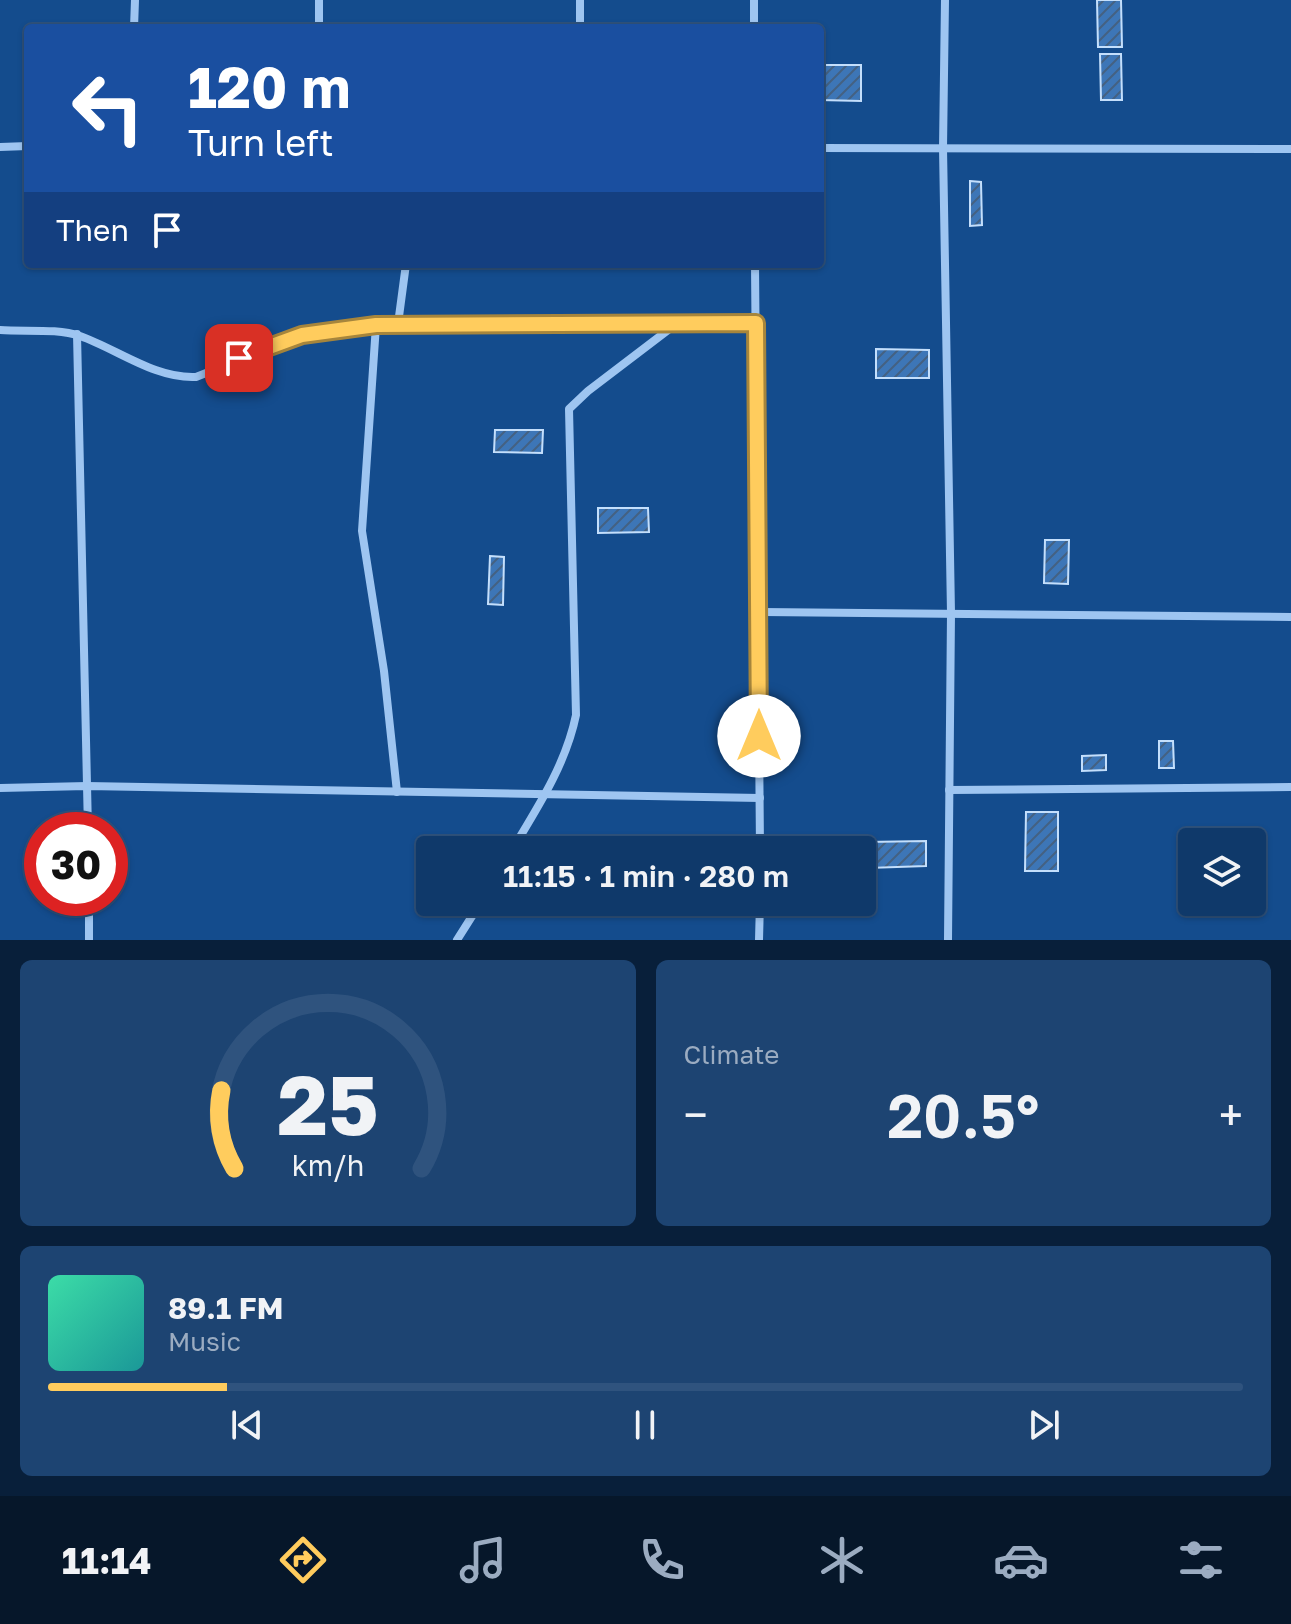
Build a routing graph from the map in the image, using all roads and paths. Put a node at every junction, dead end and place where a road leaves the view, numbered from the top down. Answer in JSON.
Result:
{"nodes":[{"id":1,"x":135,"y":0,"type":"edge"},
{"id":2,"x":319,"y":0,"type":"edge"},
{"id":3,"x":580,"y":0,"type":"edge"},
{"id":4,"x":754,"y":0,"type":"edge"},
{"id":5,"x":945,"y":0,"type":"edge"},
{"id":6,"x":134,"y":24,"type":"edge"},
{"id":7,"x":319,"y":24,"type":"edge"},
{"id":8,"x":580,"y":24,"type":"edge"},
{"id":9,"x":754,"y":24,"type":"edge"},
{"id":10,"x":24,"y":146,"type":"edge"},
{"id":11,"x":0,"y":147,"type":"edge"},
{"id":12,"x":824,"y":148,"type":"edge"},
{"id":13,"x":943,"y":148,"type":"junction"},
{"id":14,"x":1291,"y":149,"type":"edge"},
{"id":15,"x":405,"y":268,"type":"edge"},
{"id":16,"x":755,"y":268,"type":"edge"},
{"id":17,"x":677,"y":323,"type":"junction"},
{"id":18,"x":756,"y":323,"type":"junction"},
{"id":19,"x":398,"y":324,"type":"junction"},
{"id":20,"x":376,"y":325,"type":"junction"},
{"id":21,"x":0,"y":330,"type":"edge"},
{"id":22,"x":77,"y":334,"type":"junction"},
{"id":23,"x":758,"y":612,"type":"junction"},
{"id":24,"x":951,"y":613,"type":"junction"},
{"id":25,"x":1291,"y":617,"type":"edge"},
{"id":26,"x":87,"y":786,"type":"junction"},
{"id":27,"x":1291,"y":787,"type":"edge"},
{"id":28,"x":0,"y":788,"type":"edge"},
{"id":29,"x":949,"y":790,"type":"junction"},
{"id":30,"x":397,"y":792,"type":"junction"},
{"id":31,"x":545,"y":795,"type":"junction"},
{"id":32,"x":760,"y":798,"type":"junction"},
{"id":33,"x":88,"y":812,"type":"edge"},
{"id":34,"x":520,"y":836,"type":"edge"},
{"id":35,"x":760,"y":836,"type":"edge"},
{"id":36,"x":89,"y":916,"type":"edge"},
{"id":37,"x":472,"y":916,"type":"edge"},
{"id":38,"x":760,"y":916,"type":"edge"},
{"id":39,"x":89,"y":940,"type":"edge"},
{"id":40,"x":457,"y":940,"type":"edge"},
{"id":41,"x":759,"y":940,"type":"edge"},
{"id":42,"x":948,"y":940,"type":"edge"}],
"edges":[{"from":1,"to":6,"type":"street"},
{"from":2,"to":7,"type":"street"},
{"from":3,"to":8,"type":"street"},
{"from":4,"to":9,"type":"street"},
{"from":5,"to":13,"type":"street"},
{"from":10,"to":11,"type":"street"},
{"from":12,"to":13,"type":"street"},
{"from":13,"to":14,"type":"street"},
{"from":13,"to":24,"type":"street"},
{"from":15,"to":19,"type":"street"},
{"from":16,"to":18,"type":"street"},
{"from":17,"to":18,"type":"street"},
{"from":17,"to":19,"type":"street"},
{"from":17,"to":31,"type":"street"},
{"from":18,"to":23,"type":"street"},
{"from":19,"to":20,"type":"street"},
{"from":20,"to":22,"type":"street"},
{"from":20,"to":30,"type":"street"},
{"from":21,"to":22,"type":"street"},
{"from":22,"to":26,"type":"street"},
{"from":23,"to":24,"type":"street"},
{"from":23,"to":32,"type":"street"},
{"from":24,"to":25,"type":"street"},
{"from":24,"to":29,"type":"street"},
{"from":26,"to":28,"type":"street"},
{"from":26,"to":30,"type":"street"},
{"from":26,"to":33,"type":"street"},
{"from":27,"to":29,"type":"street"},
{"from":29,"to":42,"type":"street"},
{"from":30,"to":31,"type":"street"},
{"from":31,"to":32,"type":"street"},
{"from":31,"to":34,"type":"street"},
{"from":32,"to":35,"type":"street"},
{"from":36,"to":39,"type":"street"},
{"from":37,"to":40,"type":"street"},
{"from":38,"to":41,"type":"street"}]}
